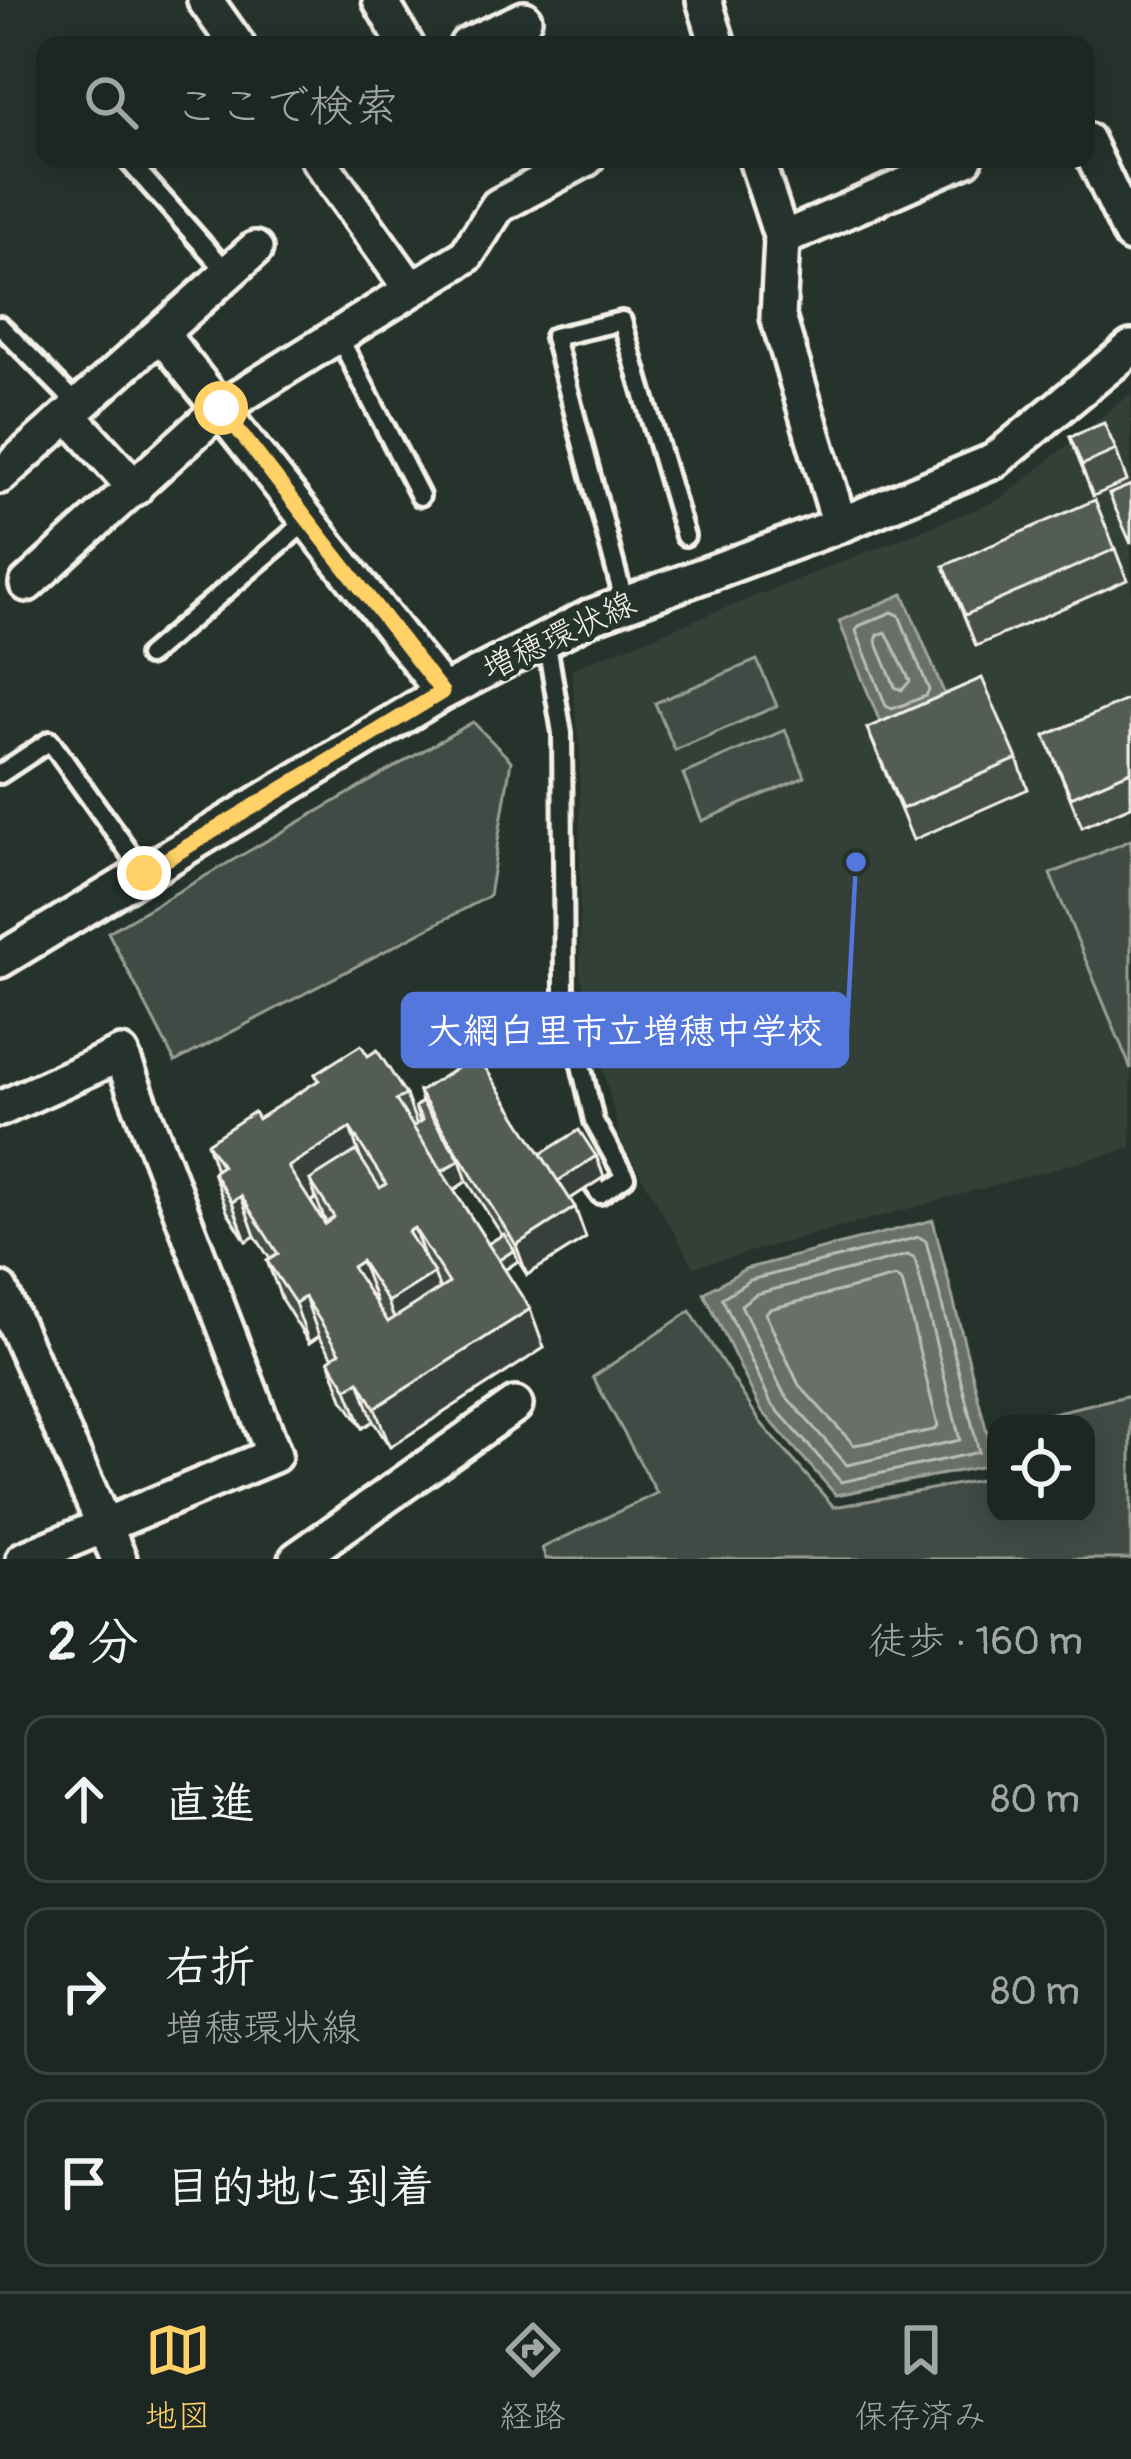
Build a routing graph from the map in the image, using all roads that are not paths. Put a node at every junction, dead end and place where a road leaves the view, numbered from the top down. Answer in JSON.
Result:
{"nodes":[{"id":1,"x":205,"y":0,"type":"edge"},
{"id":2,"x":380,"y":0,"type":"edge"},
{"id":3,"x":704,"y":0,"type":"edge"},
{"id":4,"x":525,"y":21,"type":"edge"},
{"id":5,"x":231,"y":36,"type":"edge"},
{"id":6,"x":401,"y":36,"type":"edge"},
{"id":7,"x":489,"y":36,"type":"edge"},
{"id":8,"x":715,"y":36,"type":"edge"},
{"id":9,"x":1095,"y":159,"type":"edge"},
{"id":10,"x":136,"y":168,"type":"edge"},
{"id":11,"x":324,"y":168,"type":"edge"},
{"id":12,"x":569,"y":168,"type":"edge"},
{"id":13,"x":759,"y":168,"type":"edge"},
{"id":14,"x":944,"y":168,"type":"edge"},
{"id":15,"x":1131,"y":235,"type":"edge"},
{"id":16,"x":782,"y":239,"type":"junction"},
{"id":17,"x":255,"y":250,"type":"dead end"},
{"id":18,"x":229,"y":274,"type":"junction"},
{"id":19,"x":411,"y":289,"type":"junction"},
{"id":20,"x":0,"y":326,"type":"edge"},
{"id":21,"x":161,"y":334,"type":"junction"},
{"id":22,"x":338,"y":334,"type":"junction"},
{"id":23,"x":1131,"y":348,"type":"edge"},
{"id":24,"x":221,"y":408,"type":"junction"},
{"id":25,"x":74,"y":410,"type":"junction"},
{"id":26,"x":0,"y":476,"type":"edge"},
{"id":27,"x":135,"y":488,"type":"junction"},
{"id":28,"x":420,"y":496,"type":"dead end"},
{"id":29,"x":308,"y":520,"type":"junction"},
{"id":30,"x":840,"y":525,"type":"junction"},
{"id":31,"x":685,"y":536,"type":"dead end"},
{"id":32,"x":27,"y":584,"type":"dead end"},
{"id":33,"x":625,"y":604,"type":"junction"},
{"id":34,"x":546,"y":639,"type":"junction"},
{"id":35,"x":148,"y":656,"type":"dead end"},
{"id":36,"x":442,"y":692,"type":"junction"},
{"id":37,"x":0,"y":774,"type":"edge"},
{"id":38,"x":144,"y":873,"type":"junction"},
{"id":39,"x":0,"y":960,"type":"edge"},
{"id":40,"x":0,"y":1108,"type":"edge"},
{"id":41,"x":593,"y":1184,"type":"dead end"},
{"id":42,"x":0,"y":1290,"type":"edge"},
{"id":43,"x":515,"y":1405,"type":"dead end"},
{"id":44,"x":104,"y":1526,"type":"junction"},
{"id":45,"x":24,"y":1559,"type":"edge"},
{"id":46,"x":119,"y":1559,"type":"edge"},
{"id":47,"x":297,"y":1559,"type":"edge"}],
"edges":[{"from":1,"to":5,"type":"street"},
{"from":2,"to":6,"type":"street"},
{"from":3,"to":8,"type":"street"},
{"from":4,"to":7,"type":"street"},
{"from":9,"to":15,"type":"street"},
{"from":10,"to":18,"type":"lane"},
{"from":11,"to":19,"type":"street"},
{"from":12,"to":19,"type":"street"},
{"from":13,"to":16,"type":"street"},
{"from":14,"to":16,"type":"street"},
{"from":16,"to":30,"type":"street"},
{"from":17,"to":18,"type":"street"},
{"from":18,"to":21,"type":"street"},
{"from":19,"to":22,"type":"street"},
{"from":20,"to":25,"type":"lane"},
{"from":21,"to":24,"type":"street"},
{"from":21,"to":25,"type":"street"},
{"from":22,"to":24,"type":"street"},
{"from":22,"to":28,"type":"lane"},
{"from":23,"to":30,"type":"street","name":"増穂環状線"},
{"from":24,"to":27,"type":"street"},
{"from":24,"to":29,"type":"street"},
{"from":25,"to":26,"type":"street"},
{"from":25,"to":27,"type":"street"},
{"from":27,"to":32,"type":"street"},
{"from":29,"to":35,"type":"lane"},
{"from":29,"to":36,"type":"street"},
{"from":30,"to":33,"type":"street","name":"増穂環状線"},
{"from":31,"to":33,"type":"lane"},
{"from":33,"to":34,"type":"street","name":"増穂環状線"},
{"from":34,"to":36,"type":"street","name":"増穂環状線"},
{"from":34,"to":41,"type":"lane"},
{"from":36,"to":38,"type":"street","name":"増穂環状線"},
{"from":37,"to":38,"type":"lane"},
{"from":38,"to":39,"type":"street","name":"増穂環状線"},
{"from":40,"to":44,"type":"street"},
{"from":42,"to":44,"type":"street"},
{"from":43,"to":47,"type":"street"},
{"from":44,"to":45,"type":"street"},
{"from":44,"to":46,"type":"street"}]}
